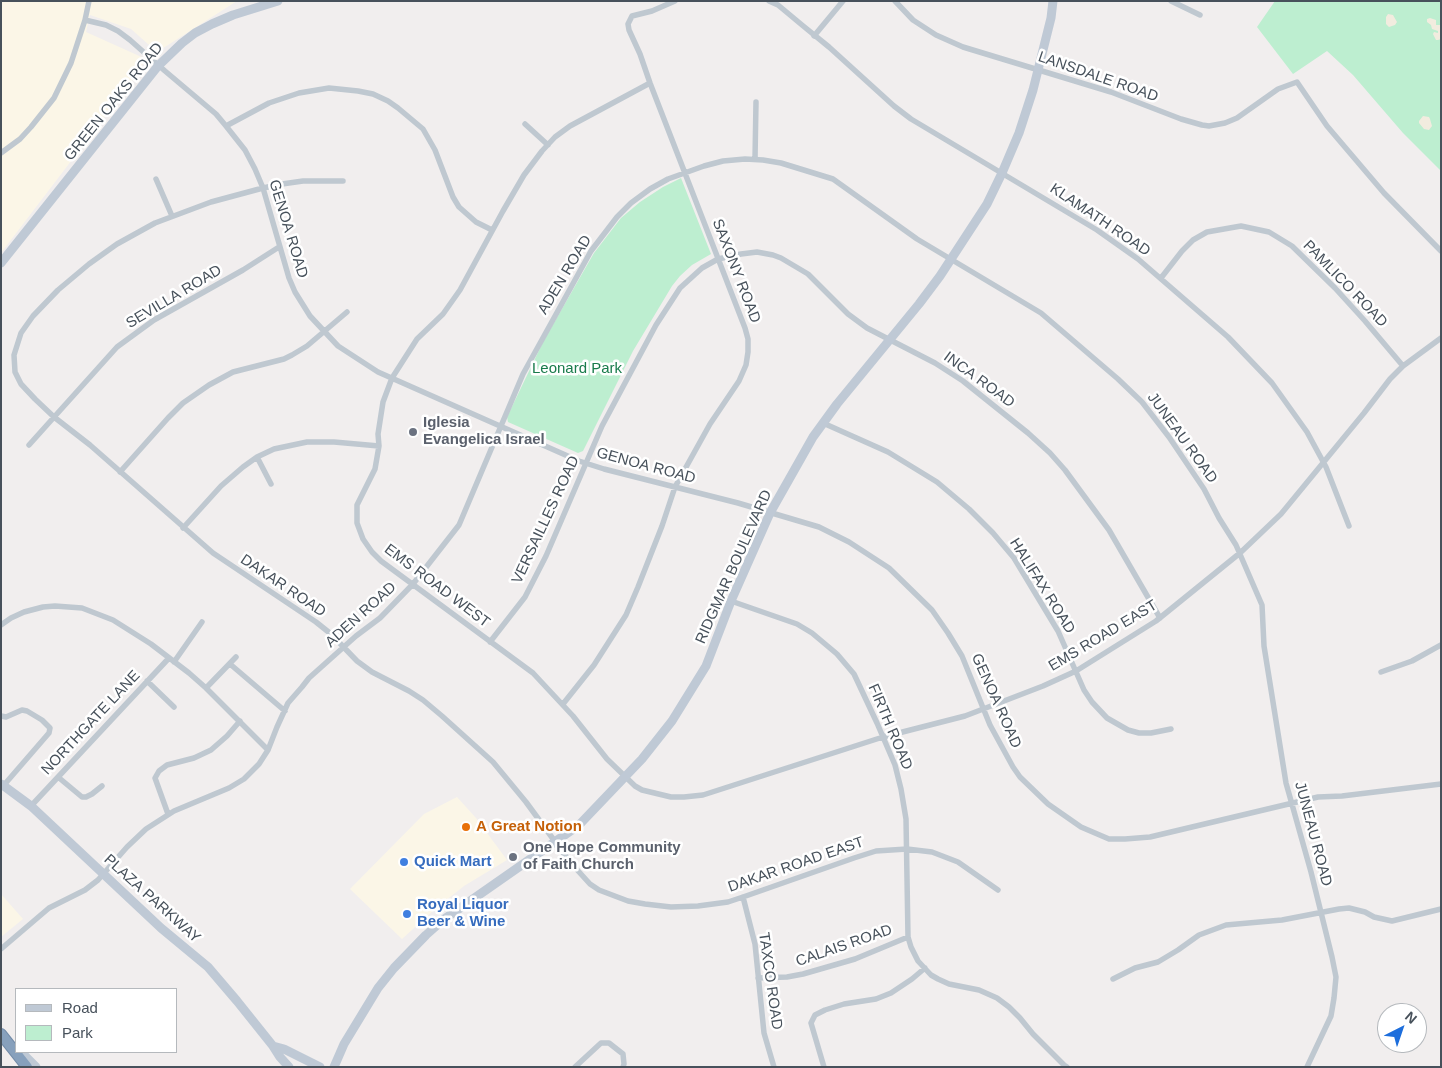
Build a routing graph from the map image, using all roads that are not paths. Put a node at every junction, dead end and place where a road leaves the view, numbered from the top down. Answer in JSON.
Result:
{"nodes":[{"id":1,"x":89,"y":1,"type":"edge"},
{"id":2,"x":278,"y":1,"type":"edge"},
{"id":3,"x":674,"y":1,"type":"edge"},
{"id":4,"x":769,"y":1,"type":"edge"},
{"id":5,"x":843,"y":1,"type":"edge"},
{"id":6,"x":895,"y":1,"type":"edge"},
{"id":7,"x":1053,"y":1,"type":"edge"},
{"id":8,"x":1171,"y":1,"type":"edge"},
{"id":9,"x":1200,"y":15,"type":"dead end"},
{"id":10,"x":85,"y":20,"type":"junction"},
{"id":11,"x":814,"y":36,"type":"junction"},
{"id":12,"x":158,"y":66,"type":"junction"},
{"id":13,"x":1038,"y":69,"type":"junction"},
{"id":14,"x":650,"y":83,"type":"junction"},
{"id":15,"x":756,"y":102,"type":"dead end"},
{"id":16,"x":525,"y":124,"type":"dead end"},
{"id":17,"x":226,"y":126,"type":"junction"},
{"id":18,"x":548,"y":145,"type":"junction"},
{"id":19,"x":1,"y":153,"type":"edge"},
{"id":20,"x":755,"y":159,"type":"junction"},
{"id":21,"x":685,"y":173,"type":"junction"},
{"id":22,"x":1002,"y":173,"type":"junction"},
{"id":23,"x":156,"y":179,"type":"dead end"},
{"id":24,"x":343,"y":180,"type":"dead end"},
{"id":25,"x":263,"y":188,"type":"junction"},
{"id":26,"x":172,"y":216,"type":"junction"},
{"id":27,"x":492,"y":230,"type":"junction"},
{"id":28,"x":279,"y":247,"type":"junction"},
{"id":29,"x":1441,"y":251,"type":"edge"},
{"id":30,"x":718,"y":259,"type":"junction"},
{"id":31,"x":951,"y":259,"type":"junction"},
{"id":32,"x":1,"y":262,"type":"edge"},
{"id":33,"x":1161,"y":278,"type":"junction"},
{"id":34,"x":347,"y":312,"type":"dead end"},
{"id":35,"x":324,"y":332,"type":"junction"},
{"id":36,"x":1441,"y":338,"type":"edge"},
{"id":37,"x":890,"y":339,"type":"junction"},
{"id":38,"x":1403,"y":366,"type":"junction"},
{"id":39,"x":392,"y":378,"type":"junction"},
{"id":40,"x":54,"y":417,"type":"junction"},
{"id":41,"x":823,"y":423,"type":"junction"},
{"id":42,"x":501,"y":426,"type":"junction"},
{"id":43,"x":29,"y":445,"type":"dead end"},
{"id":44,"x":379,"y":446,"type":"junction"},
{"id":45,"x":257,"y":457,"type":"junction"},
{"id":46,"x":1323,"y":462,"type":"junction"},
{"id":47,"x":586,"y":463,"type":"junction"},
{"id":48,"x":120,"y":472,"type":"junction"},
{"id":49,"x":271,"y":484,"type":"dead end"},
{"id":50,"x":674,"y":487,"type":"junction"},
{"id":51,"x":770,"y":513,"type":"junction"},
{"id":52,"x":1348,"y":526,"type":"dead end"},
{"id":53,"x":183,"y":528,"type":"junction"},
{"id":54,"x":1240,"y":553,"type":"junction"},
{"id":55,"x":413,"y":584,"type":"junction"},
{"id":56,"x":731,"y":601,"type":"junction"},
{"id":57,"x":1160,"y":618,"type":"junction"},
{"id":58,"x":202,"y":622,"type":"dead end"},
{"id":59,"x":2,"y":624,"type":"edge"},
{"id":60,"x":490,"y":642,"type":"junction"},
{"id":61,"x":1441,"y":645,"type":"edge"},
{"id":62,"x":344,"y":648,"type":"junction"},
{"id":63,"x":236,"y":657,"type":"dead end"},
{"id":64,"x":172,"y":660,"type":"junction"},
{"id":65,"x":230,"y":664,"type":"junction"},
{"id":66,"x":1076,"y":671,"type":"junction"},
{"id":67,"x":1382,"y":672,"type":"dead end"},
{"id":68,"x":147,"y":681,"type":"junction"},
{"id":69,"x":206,"y":688,"type":"junction"},
{"id":70,"x":563,"y":704,"type":"junction"},
{"id":71,"x":174,"y":707,"type":"dead end"},
{"id":72,"x":983,"y":709,"type":"junction"},
{"id":73,"x":285,"y":711,"type":"junction"},
{"id":74,"x":1,"y":716,"type":"edge"},
{"id":75,"x":240,"y":721,"type":"junction"},
{"id":76,"x":1171,"y":729,"type":"dead end"},
{"id":77,"x":883,"y":737,"type":"junction"},
{"id":78,"x":268,"y":750,"type":"junction"},
{"id":79,"x":626,"y":777,"type":"junction"},
{"id":80,"x":58,"y":778,"type":"junction"},
{"id":81,"x":3,"y":784,"type":"edge"},
{"id":82,"x":1441,"y":784,"type":"edge"},
{"id":83,"x":102,"y":786,"type":"dead end"},
{"id":84,"x":1291,"y":804,"type":"junction"},
{"id":85,"x":31,"y":806,"type":"junction"},
{"id":86,"x":168,"y":814,"type":"junction"},
{"id":87,"x":555,"y":842,"type":"junction"},
{"id":88,"x":907,"y":849,"type":"junction"},
{"id":89,"x":103,"y":874,"type":"junction"},
{"id":90,"x":998,"y":890,"type":"dead end"},
{"id":91,"x":743,"y":897,"type":"junction"},
{"id":92,"x":1441,"y":909,"type":"edge"},
{"id":93,"x":1321,"y":912,"type":"junction"},
{"id":94,"x":908,"y":937,"type":"junction"},
{"id":95,"x":1,"y":949,"type":"edge"},
{"id":96,"x":925,"y":968,"type":"junction"},
{"id":97,"x":758,"y":978,"type":"junction"},
{"id":98,"x":1113,"y":979,"type":"dead end"},
{"id":99,"x":1,"y":1033,"type":"edge"},
{"id":100,"x":15,"y":1046,"type":"edge"},
{"id":101,"x":274,"y":1046,"type":"junction"},
{"id":102,"x":15,"y":1051,"type":"edge"},
{"id":103,"x":16,"y":1053,"type":"edge"},
{"id":104,"x":22,"y":1053,"type":"edge"},
{"id":105,"x":27,"y":1067,"type":"edge"},
{"id":106,"x":36,"y":1067,"type":"edge"},
{"id":107,"x":289,"y":1067,"type":"edge"},
{"id":108,"x":320,"y":1067,"type":"edge"},
{"id":109,"x":334,"y":1067,"type":"edge"},
{"id":110,"x":575,"y":1067,"type":"edge"},
{"id":111,"x":623,"y":1067,"type":"edge"},
{"id":112,"x":774,"y":1067,"type":"edge"},
{"id":113,"x":824,"y":1067,"type":"edge"},
{"id":114,"x":1068,"y":1067,"type":"edge"},
{"id":115,"x":1307,"y":1067,"type":"edge"}],
"edges":[{"from":1,"to":10,"type":"street"},
{"from":2,"to":12,"type":"street","name":"GREEN OAKS ROAD"},
{"from":3,"to":14,"type":"street","name":"SAXONY ROAD"},
{"from":4,"to":11,"type":"street","name":"KLAMATH ROAD"},
{"from":5,"to":11,"type":"street"},
{"from":6,"to":13,"type":"street","name":"LANSDALE ROAD"},
{"from":7,"to":13,"type":"street","name":"RIDGMAR BOULEVARD"},
{"from":8,"to":9,"type":"street"},
{"from":10,"to":12,"type":"street","name":"GENOA ROAD"},
{"from":10,"to":19,"type":"street"},
{"from":11,"to":22,"type":"street","name":"KLAMATH ROAD"},
{"from":12,"to":17,"type":"street","name":"GENOA ROAD"},
{"from":12,"to":32,"type":"street","name":"GREEN OAKS ROAD"},
{"from":13,"to":22,"type":"street","name":"RIDGMAR BOULEVARD"},
{"from":13,"to":29,"type":"street","name":"LANSDALE ROAD"},
{"from":14,"to":18,"type":"street","name":"EMS ROAD WEST"},
{"from":14,"to":21,"type":"street","name":"SAXONY ROAD"},
{"from":15,"to":20,"type":"street"},
{"from":16,"to":18,"type":"street"},
{"from":17,"to":25,"type":"street","name":"GENOA ROAD"},
{"from":17,"to":27,"type":"street"},
{"from":18,"to":27,"type":"street","name":"EMS ROAD WEST"},
{"from":20,"to":21,"type":"street","name":"JUNEAU ROAD"},
{"from":20,"to":31,"type":"street","name":"JUNEAU ROAD"},
{"from":21,"to":30,"type":"street","name":"SAXONY ROAD"},
{"from":21,"to":42,"type":"street","name":"ADEN ROAD"},
{"from":22,"to":31,"type":"street","name":"RIDGMAR BOULEVARD"},
{"from":22,"to":33,"type":"street","name":"KLAMATH ROAD"},
{"from":23,"to":26,"type":"street"},
{"from":24,"to":25,"type":"street","name":"DAKAR ROAD"},
{"from":25,"to":26,"type":"street","name":"DAKAR ROAD"},
{"from":25,"to":28,"type":"street","name":"GENOA ROAD"},
{"from":26,"to":40,"type":"street","name":"DAKAR ROAD"},
{"from":27,"to":39,"type":"street","name":"EMS ROAD WEST"},
{"from":28,"to":35,"type":"street","name":"GENOA ROAD"},
{"from":28,"to":40,"type":"street","name":"SEVILLA ROAD"},
{"from":30,"to":37,"type":"street","name":"INCA ROAD"},
{"from":30,"to":47,"type":"street","name":"VERSAILLES ROAD"},
{"from":30,"to":50,"type":"street","name":"SAXONY ROAD"},
{"from":31,"to":37,"type":"street","name":"RIDGMAR BOULEVARD"},
{"from":31,"to":54,"type":"street","name":"JUNEAU ROAD"},
{"from":33,"to":38,"type":"street","name":"PAMLICO ROAD"},
{"from":33,"to":46,"type":"street","name":"KLAMATH ROAD"},
{"from":34,"to":35,"type":"street"},
{"from":35,"to":39,"type":"street","name":"GENOA ROAD"},
{"from":35,"to":48,"type":"street"},
{"from":36,"to":38,"type":"street","name":"EMS ROAD EAST"},
{"from":37,"to":41,"type":"street","name":"RIDGMAR BOULEVARD"},
{"from":37,"to":57,"type":"street","name":"INCA ROAD"},
{"from":38,"to":46,"type":"street","name":"EMS ROAD EAST"},
{"from":39,"to":42,"type":"street","name":"GENOA ROAD"},
{"from":39,"to":44,"type":"street","name":"EMS ROAD WEST"},
{"from":40,"to":43,"type":"street","name":"SEVILLA ROAD"},
{"from":40,"to":48,"type":"street","name":"DAKAR ROAD"},
{"from":41,"to":51,"type":"street","name":"RIDGMAR BOULEVARD"},
{"from":41,"to":66,"type":"street","name":"HALIFAX ROAD"},
{"from":42,"to":47,"type":"street","name":"GENOA ROAD"},
{"from":42,"to":55,"type":"street","name":"ADEN ROAD"},
{"from":44,"to":45,"type":"street"},
{"from":44,"to":55,"type":"street","name":"EMS ROAD WEST"},
{"from":45,"to":49,"type":"street"},
{"from":45,"to":53,"type":"street"},
{"from":46,"to":52,"type":"street","name":"KLAMATH ROAD"},
{"from":46,"to":54,"type":"street","name":"EMS ROAD EAST"},
{"from":47,"to":50,"type":"street","name":"GENOA ROAD"},
{"from":47,"to":60,"type":"street","name":"VERSAILLES ROAD"},
{"from":48,"to":53,"type":"street","name":"DAKAR ROAD"},
{"from":50,"to":51,"type":"street","name":"GENOA ROAD"},
{"from":50,"to":70,"type":"street","name":"SAXONY ROAD"},
{"from":51,"to":56,"type":"street","name":"RIDGMAR BOULEVARD"},
{"from":51,"to":72,"type":"street","name":"GENOA ROAD"},
{"from":53,"to":62,"type":"street","name":"DAKAR ROAD"},
{"from":54,"to":57,"type":"street","name":"EMS ROAD EAST"},
{"from":54,"to":84,"type":"street","name":"JUNEAU ROAD"},
{"from":55,"to":60,"type":"street","name":"EMS ROAD WEST"},
{"from":55,"to":62,"type":"street","name":"ADEN ROAD"},
{"from":56,"to":77,"type":"street","name":"FIRTH ROAD"},
{"from":56,"to":79,"type":"street","name":"RIDGMAR BOULEVARD"},
{"from":57,"to":66,"type":"street","name":"EMS ROAD EAST"},
{"from":58,"to":64,"type":"street","name":"NORTHGATE LANE"},
{"from":59,"to":64,"type":"street"},
{"from":60,"to":70,"type":"street","name":"EMS ROAD WEST"},
{"from":61,"to":67,"type":"street"},
{"from":62,"to":73,"type":"street","name":"ADEN ROAD"},
{"from":62,"to":87,"type":"street","name":"DAKAR ROAD"},
{"from":63,"to":65,"type":"street"},
{"from":64,"to":68,"type":"street","name":"NORTHGATE LANE"},
{"from":64,"to":69,"type":"street"},
{"from":65,"to":69,"type":"street"},
{"from":65,"to":73,"type":"street"},
{"from":66,"to":72,"type":"street","name":"EMS ROAD EAST"},
{"from":66,"to":76,"type":"street","name":"HALIFAX ROAD"},
{"from":68,"to":71,"type":"street"},
{"from":68,"to":80,"type":"street","name":"NORTHGATE LANE"},
{"from":69,"to":75,"type":"street"},
{"from":70,"to":79,"type":"street","name":"EMS ROAD WEST"},
{"from":72,"to":77,"type":"street","name":"EMS ROAD EAST"},
{"from":72,"to":84,"type":"street","name":"GENOA ROAD"},
{"from":73,"to":78,"type":"street","name":"ADEN ROAD"},
{"from":74,"to":81,"type":"street"},
{"from":75,"to":78,"type":"street"},
{"from":75,"to":86,"type":"street"},
{"from":77,"to":79,"type":"street","name":"EMS ROAD EAST"},
{"from":77,"to":88,"type":"street","name":"FIRTH ROAD"},
{"from":78,"to":86,"type":"street","name":"ADEN ROAD"},
{"from":79,"to":87,"type":"street","name":"RIDGMAR BOULEVARD"},
{"from":80,"to":83,"type":"street"},
{"from":80,"to":85,"type":"street","name":"NORTHGATE LANE"},
{"from":81,"to":85,"type":"street","name":"PLAZA PARKWAY"},
{"from":82,"to":84,"type":"street","name":"GENOA ROAD"},
{"from":84,"to":93,"type":"street","name":"JUNEAU ROAD"},
{"from":85,"to":89,"type":"street","name":"PLAZA PARKWAY"},
{"from":86,"to":89,"type":"street","name":"ADEN ROAD"},
{"from":87,"to":91,"type":"street","name":"DAKAR ROAD EAST"},
{"from":87,"to":109,"type":"street","name":"RIDGMAR BOULEVARD"},
{"from":88,"to":90,"type":"street","name":"DAKAR ROAD EAST"},
{"from":88,"to":91,"type":"street","name":"DAKAR ROAD EAST"},
{"from":88,"to":94,"type":"street","name":"FIRTH ROAD"},
{"from":89,"to":95,"type":"street","name":"ADEN ROAD"},
{"from":89,"to":101,"type":"street","name":"PLAZA PARKWAY"},
{"from":91,"to":97,"type":"street","name":"TAXCO ROAD"},
{"from":92,"to":93,"type":"street"},
{"from":93,"to":98,"type":"street"},
{"from":93,"to":115,"type":"street","name":"JUNEAU ROAD"},
{"from":94,"to":96,"type":"street"},
{"from":94,"to":97,"type":"street","name":"CALAIS ROAD"},
{"from":96,"to":113,"type":"street"},
{"from":96,"to":114,"type":"street"},
{"from":97,"to":112,"type":"street","name":"TAXCO ROAD"},
{"from":99,"to":100,"type":"street"},
{"from":99,"to":102,"type":"highway"},
{"from":101,"to":107,"type":"street","name":"PLAZA PARKWAY"},
{"from":101,"to":108,"type":"street","name":"PLAZA PARKWAY"},
{"from":103,"to":105,"type":"highway"},
{"from":104,"to":106,"type":"street"},
{"from":110,"to":111,"type":"street"}]}
